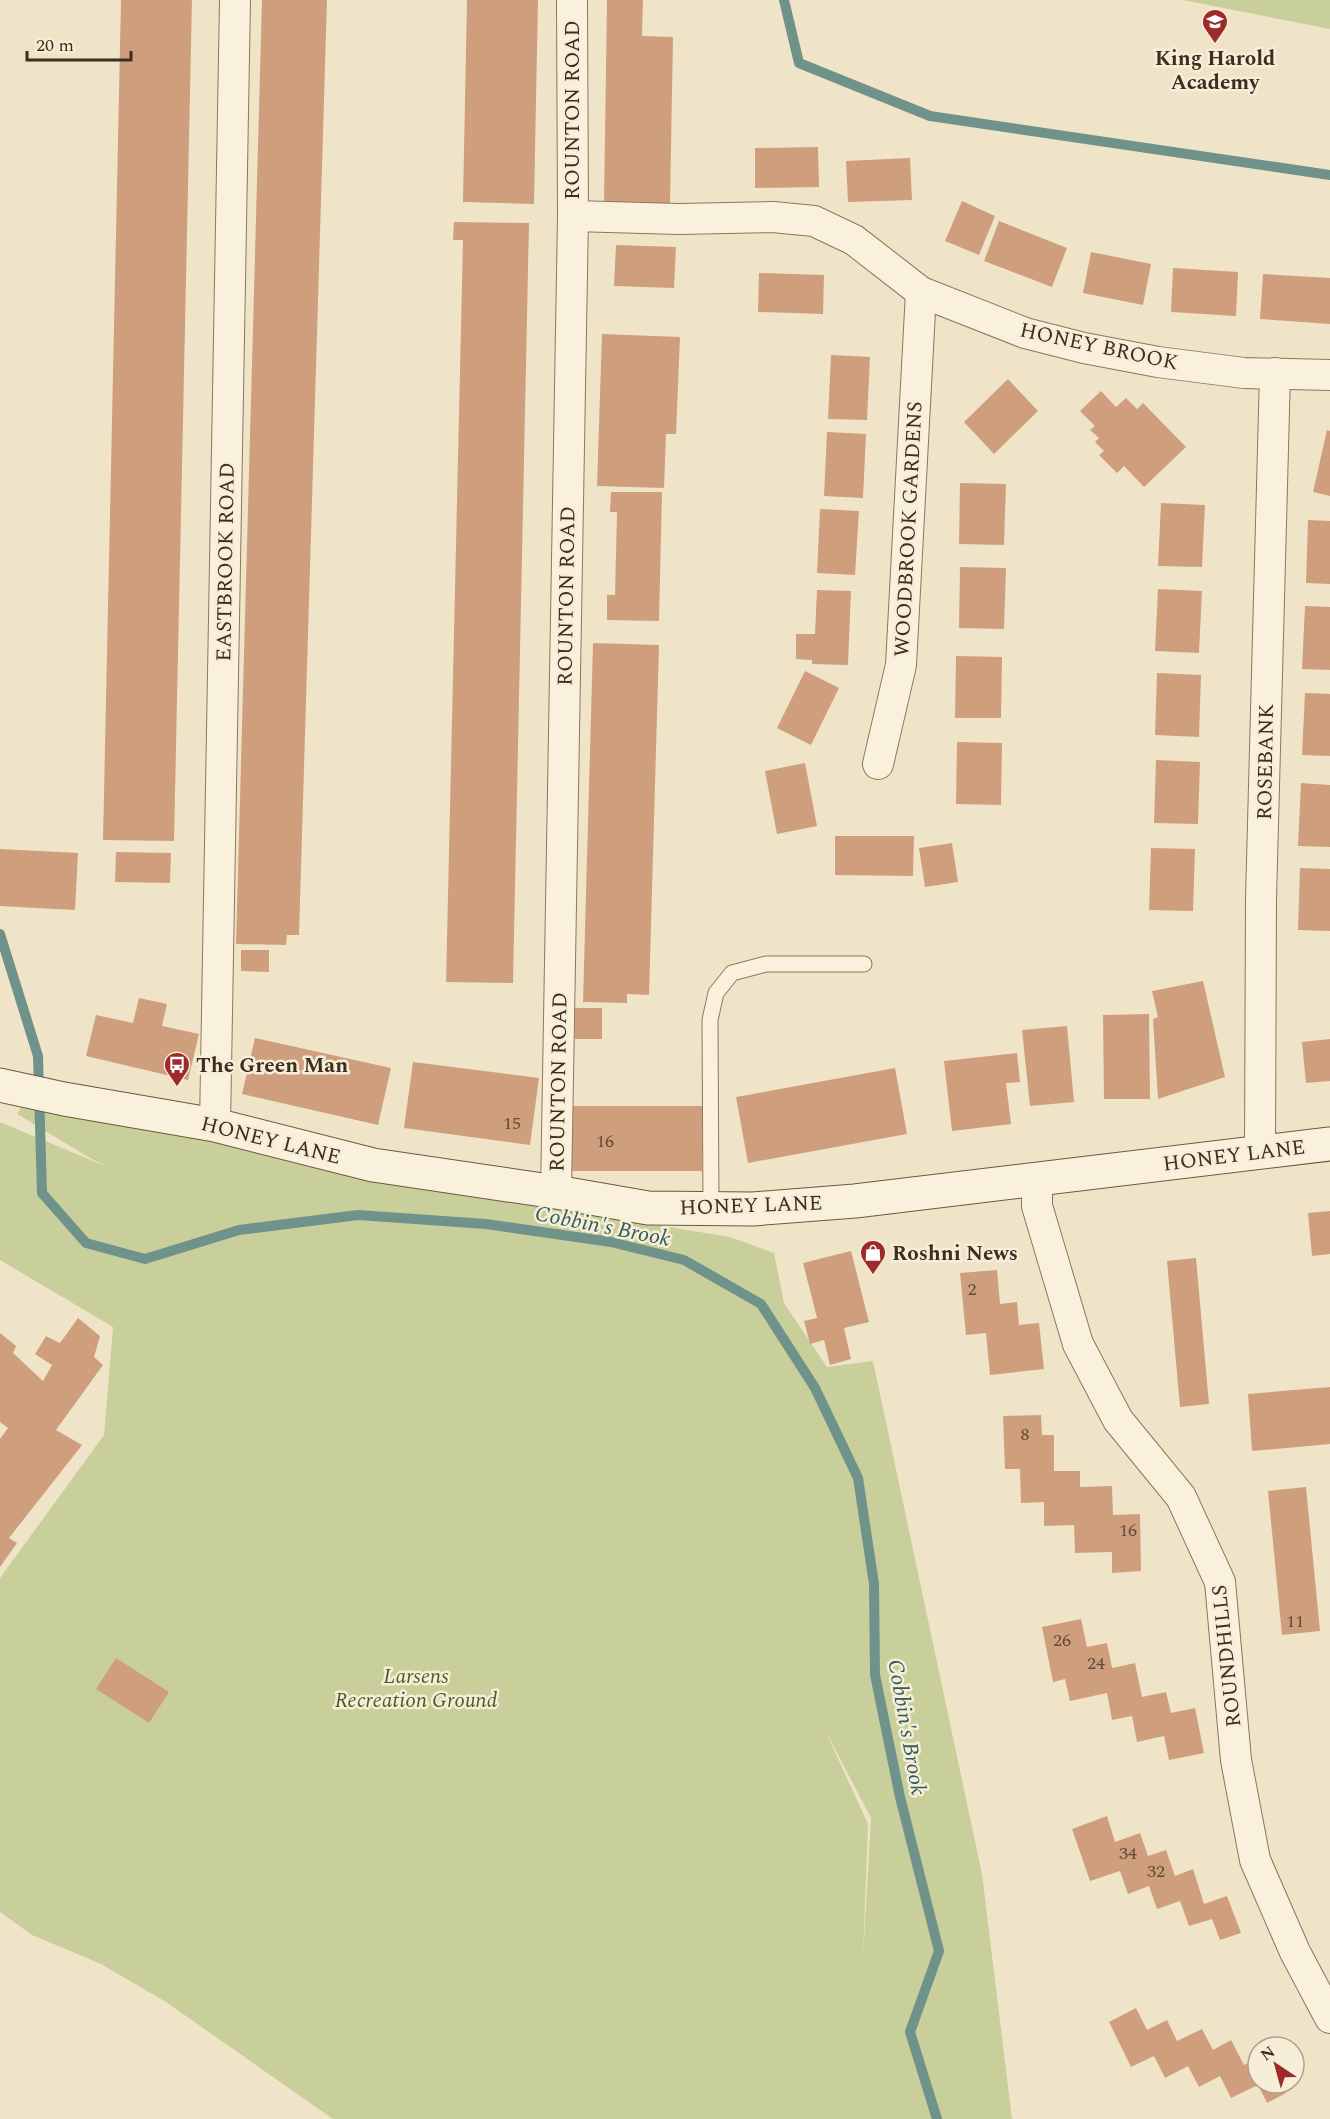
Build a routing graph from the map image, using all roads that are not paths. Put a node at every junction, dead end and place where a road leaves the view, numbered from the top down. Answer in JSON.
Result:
{"nodes":[{"id":1,"x":235,"y":0,"type":"edge"},
{"id":2,"x":572,"y":0,"type":"edge"},
{"id":3,"x":573,"y":216,"type":"junction"},
{"id":4,"x":921,"y":292,"type":"junction"},
{"id":5,"x":1275,"y":373,"type":"junction"},
{"id":6,"x":1330,"y":375,"type":"edge"},
{"id":7,"x":878,"y":764,"type":"dead end"},
{"id":8,"x":864,"y":964,"type":"dead end"},
{"id":9,"x":5,"y":1086,"type":"edge"},
{"id":10,"x":215,"y":1125,"type":"junction"},
{"id":11,"x":1330,"y":1144,"type":"edge"},
{"id":12,"x":1260,"y":1151,"type":"junction"},
{"id":13,"x":1037,"y":1178,"type":"junction"},
{"id":14,"x":556,"y":1192,"type":"junction"},
{"id":15,"x":711,"y":1209,"type":"junction"},
{"id":16,"x":1330,"y":2018,"type":"edge"}],
"edges":[{"from":1,"to":10,"type":"street","name":"EASTBROOK ROAD"},
{"from":2,"to":3,"type":"street","name":"ROUNTON ROAD"},
{"from":3,"to":4,"type":"street","name":"HONEY BROOK"},
{"from":3,"to":14,"type":"street","name":"ROUNTON ROAD"},
{"from":4,"to":5,"type":"street","name":"HONEY BROOK"},
{"from":4,"to":7,"type":"street","name":"WOODBROOK GARDENS"},
{"from":5,"to":6,"type":"street","name":"HONEY BROOK"},
{"from":5,"to":12,"type":"street","name":"ROSEBANK"},
{"from":8,"to":15,"type":"lane"},
{"from":9,"to":10,"type":"street","name":"HONEY LANE"},
{"from":10,"to":14,"type":"street","name":"HONEY LANE"},
{"from":11,"to":12,"type":"street","name":"HONEY LANE"},
{"from":12,"to":13,"type":"street","name":"HONEY LANE"},
{"from":13,"to":15,"type":"street","name":"HONEY LANE"},
{"from":13,"to":16,"type":"street","name":"ROUNDHILLS"},
{"from":14,"to":15,"type":"street","name":"HONEY LANE"}]}
